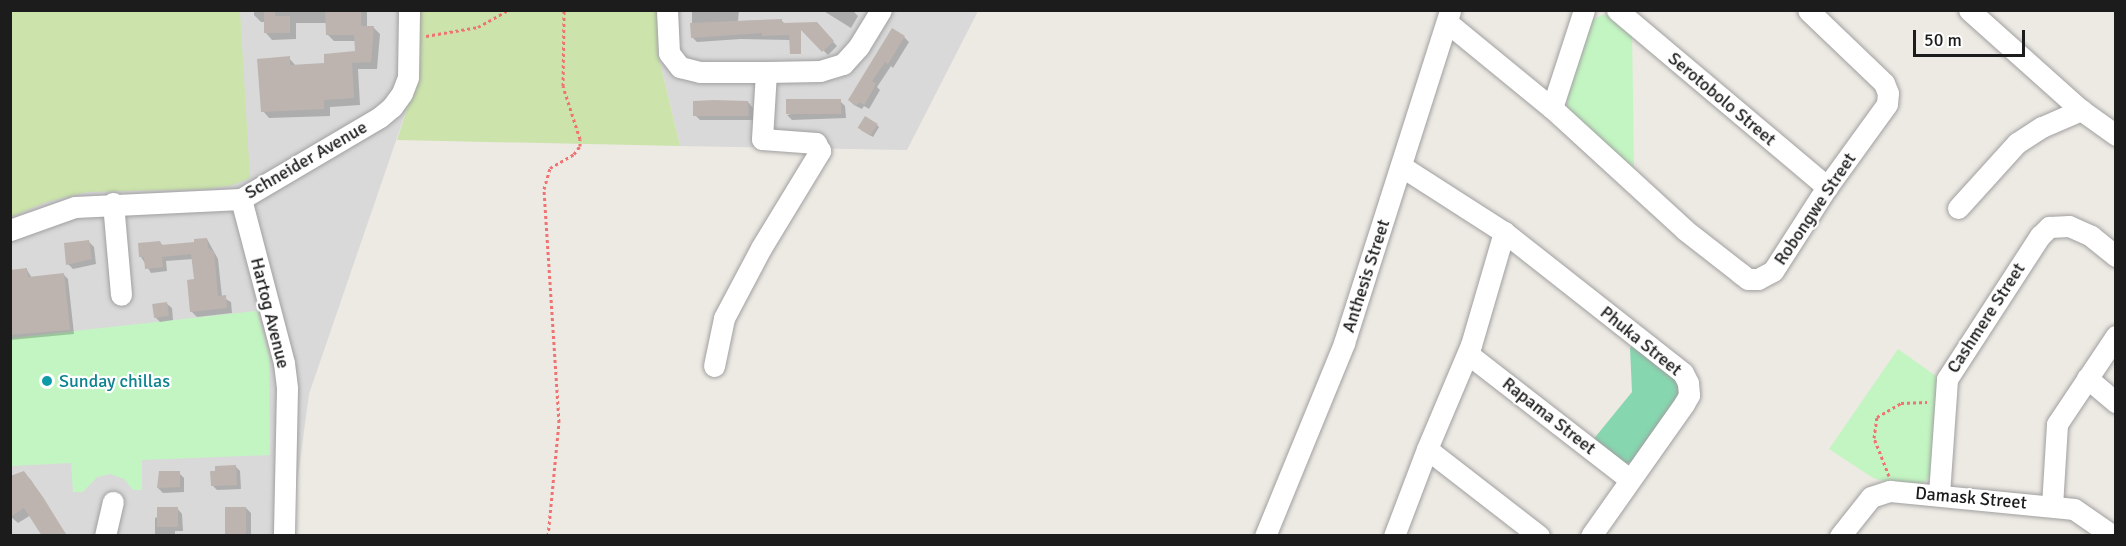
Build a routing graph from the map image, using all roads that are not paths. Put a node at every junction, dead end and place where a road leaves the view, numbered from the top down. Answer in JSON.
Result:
{"nodes":[{"id":1,"x":409,"y":10,"type":"edge"},
{"id":2,"x":667,"y":10,"type":"edge"},
{"id":3,"x":881,"y":10,"type":"edge"},
{"id":4,"x":1584,"y":10,"type":"edge"},
{"id":5,"x":1617,"y":10,"type":"edge"},
{"id":6,"x":1808,"y":10,"type":"edge"},
{"id":7,"x":1969,"y":10,"type":"edge"},
{"id":8,"x":1449,"y":17,"type":"edge"},
{"id":9,"x":766,"y":72,"type":"junction"},
{"id":10,"x":1552,"y":108,"type":"junction"},
{"id":11,"x":2081,"y":110,"type":"junction"},
{"id":12,"x":2115,"y":135,"type":"edge"},
{"id":13,"x":1401,"y":166,"type":"junction"},
{"id":14,"x":1827,"y":187,"type":"junction"},
{"id":15,"x":241,"y":199,"type":"junction"},
{"id":16,"x":113,"y":203,"type":"junction"},
{"id":17,"x":1958,"y":208,"type":"dead end"},
{"id":18,"x":10,"y":230,"type":"edge"},
{"id":19,"x":1504,"y":232,"type":"junction"},
{"id":20,"x":2115,"y":256,"type":"edge"},
{"id":21,"x":121,"y":295,"type":"dead end"},
{"id":22,"x":2115,"y":336,"type":"edge"},
{"id":23,"x":1468,"y":354,"type":"junction"},
{"id":24,"x":714,"y":366,"type":"dead end"},
{"id":25,"x":2087,"y":378,"type":"junction"},
{"id":26,"x":2115,"y":402,"type":"edge"},
{"id":27,"x":1427,"y":449,"type":"junction"},
{"id":28,"x":1629,"y":479,"type":"junction"},
{"id":29,"x":1939,"y":494,"type":"junction"},
{"id":30,"x":113,"y":502,"type":"dead end"},
{"id":31,"x":2052,"y":506,"type":"junction"},
{"id":32,"x":105,"y":536,"type":"edge"},
{"id":33,"x":284,"y":536,"type":"edge"},
{"id":34,"x":1265,"y":536,"type":"edge"},
{"id":35,"x":1394,"y":536,"type":"edge"},
{"id":36,"x":1539,"y":536,"type":"edge"},
{"id":37,"x":1591,"y":536,"type":"edge"},
{"id":38,"x":1840,"y":536,"type":"edge"},
{"id":39,"x":2113,"y":536,"type":"edge"}],
"edges":[{"from":1,"to":15,"type":"street","name":"Schneider Avenue"},
{"from":2,"to":9,"type":"street"},
{"from":3,"to":9,"type":"street"},
{"from":4,"to":10,"type":"street"},
{"from":5,"to":14,"type":"street","name":"Serotobolo Street"},
{"from":6,"to":14,"type":"street","name":"Robongwe Street"},
{"from":7,"to":11,"type":"street"},
{"from":8,"to":10,"type":"street","name":"Robongwe Street"},
{"from":8,"to":13,"type":"street","name":"Anthesis Street"},
{"from":9,"to":24,"type":"street"},
{"from":10,"to":14,"type":"street","name":"Robongwe Street"},
{"from":11,"to":12,"type":"street"},
{"from":11,"to":17,"type":"street"},
{"from":13,"to":19,"type":"street","name":"Phuka Street"},
{"from":13,"to":34,"type":"street","name":"Anthesis Street"},
{"from":15,"to":16,"type":"street","name":"Schneider Avenue"},
{"from":15,"to":33,"type":"street","name":"Hartog Avenue"},
{"from":16,"to":18,"type":"street","name":"Schneider Avenue"},
{"from":16,"to":21,"type":"street"},
{"from":19,"to":23,"type":"street"},
{"from":19,"to":28,"type":"street","name":"Phuka Street"},
{"from":20,"to":29,"type":"street","name":"Cashmere Street"},
{"from":22,"to":25,"type":"street"},
{"from":23,"to":27,"type":"street"},
{"from":23,"to":28,"type":"street","name":"Rapama Street"},
{"from":25,"to":26,"type":"street"},
{"from":25,"to":31,"type":"street"},
{"from":27,"to":35,"type":"street"},
{"from":27,"to":36,"type":"street"},
{"from":28,"to":37,"type":"street","name":"Phuka Street"},
{"from":29,"to":31,"type":"street","name":"Damask Street"},
{"from":29,"to":38,"type":"street","name":"Damask Street"},
{"from":30,"to":32,"type":"street"},
{"from":31,"to":39,"type":"street","name":"Damask Street"}]}
